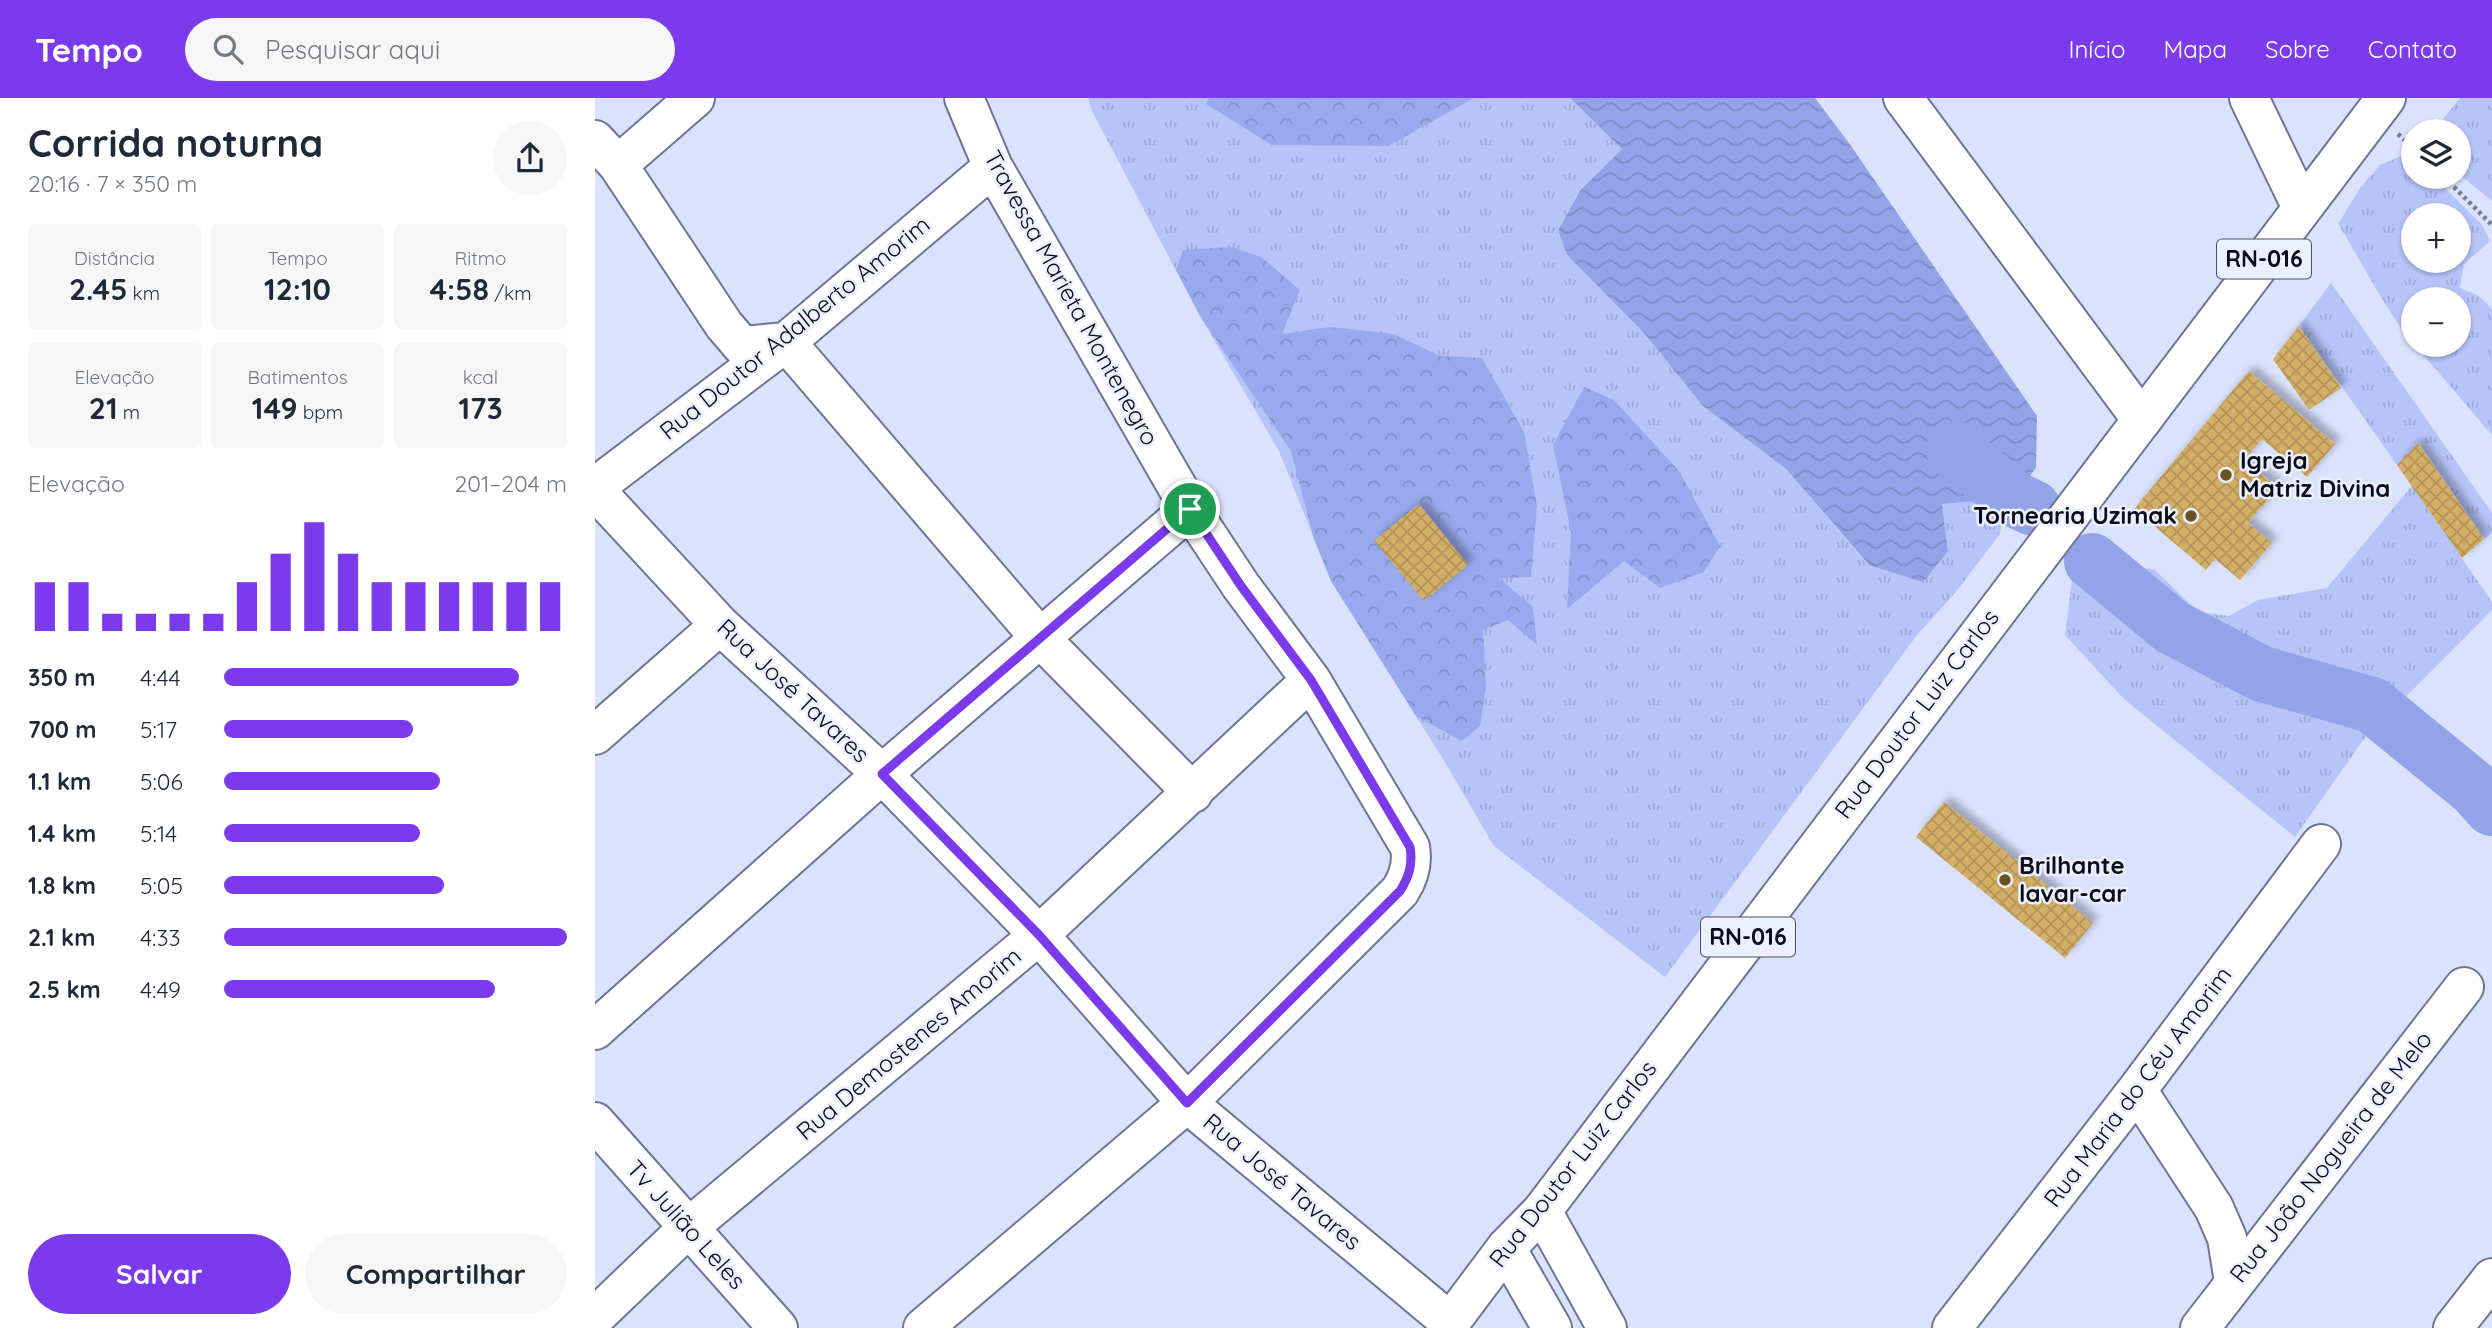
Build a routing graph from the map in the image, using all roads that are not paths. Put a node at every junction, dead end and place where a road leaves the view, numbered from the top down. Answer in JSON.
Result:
{"nodes":[{"id":1,"x":695,"y":98,"type":"edge"},
{"id":2,"x":964,"y":98,"type":"edge"},
{"id":3,"x":1903,"y":98,"type":"edge"},
{"id":4,"x":2249,"y":98,"type":"edge"},
{"id":5,"x":2386,"y":98,"type":"edge"},
{"id":6,"x":607,"y":153,"type":"edge"},
{"id":7,"x":993,"y":167,"type":"junction"},
{"id":8,"x":2302,"y":208,"type":"junction"},
{"id":9,"x":786,"y":342,"type":"junction"},
{"id":10,"x":2142,"y":420,"type":"junction"},
{"id":11,"x":595,"y":489,"type":"edge"},
{"id":12,"x":1190,"y":509,"type":"junction"},
{"id":13,"x":720,"y":625,"type":"junction"},
{"id":14,"x":1041,"y":639,"type":"junction"},
{"id":15,"x":1311,"y":680,"type":"junction"},
{"id":16,"x":595,"y":735,"type":"edge"},
{"id":17,"x":882,"y":774,"type":"junction"},
{"id":18,"x":1193,"y":793,"type":"junction"},
{"id":19,"x":2321,"y":844,"type":"dead end"},
{"id":20,"x":1039,"y":935,"type":"junction"},
{"id":21,"x":2464,"y":987,"type":"dead end"},
{"id":22,"x":595,"y":1030,"type":"edge"},
{"id":23,"x":2137,"y":1090,"type":"junction"},
{"id":24,"x":1187,"y":1103,"type":"junction"},
{"id":25,"x":595,"y":1122,"type":"edge"},
{"id":26,"x":1542,"y":1211,"type":"junction"},
{"id":27,"x":688,"y":1228,"type":"junction"},
{"id":28,"x":1506,"y":1248,"type":"junction"},
{"id":29,"x":2492,"y":1278,"type":"edge"},
{"id":30,"x":2234,"y":1282,"type":"junction"},
{"id":31,"x":595,"y":1317,"type":"edge"},
{"id":32,"x":1448,"y":1325,"type":"edge"},
{"id":33,"x":778,"y":1328,"type":"edge"},
{"id":34,"x":923,"y":1328,"type":"edge"},
{"id":35,"x":1552,"y":1328,"type":"edge"},
{"id":36,"x":1607,"y":1328,"type":"edge"},
{"id":37,"x":1952,"y":1328,"type":"edge"},
{"id":38,"x":2200,"y":1328,"type":"edge"},
{"id":39,"x":2453,"y":1328,"type":"edge"}],
"edges":[{"from":1,"to":6,"type":"street"},
{"from":2,"to":7,"type":"street","name":"Travessa Marieta Montenegro"},
{"from":3,"to":10,"type":"street"},
{"from":4,"to":8,"type":"street"},
{"from":5,"to":8,"type":"street","name":"Rua Doutor Luiz Carlos","number":"RN-016"},
{"from":6,"to":9,"type":"street"},
{"from":7,"to":9,"type":"street","name":"Rua Doutor Adalberto Amorim"},
{"from":7,"to":12,"type":"street","name":"Travessa Marieta Montenegro"},
{"from":8,"to":10,"type":"street","name":"Rua Doutor Luiz Carlos","number":"RN-016"},
{"from":9,"to":11,"type":"street","name":"Rua Doutor Adalberto Amorim"},
{"from":9,"to":14,"type":"street"},
{"from":10,"to":26,"type":"street","name":"Rua Doutor Luiz Carlos","number":"RN-016"},
{"from":11,"to":13,"type":"street","name":"Rua José Tavares"},
{"from":12,"to":14,"type":"street"},
{"from":12,"to":15,"type":"street","name":"Travessa Marieta Montenegro"},
{"from":13,"to":16,"type":"street"},
{"from":13,"to":17,"type":"street","name":"Rua José Tavares"},
{"from":14,"to":17,"type":"street"},
{"from":14,"to":18,"type":"street"},
{"from":15,"to":18,"type":"street","name":"Rua Demostenes Amorim"},
{"from":15,"to":24,"type":"street","name":"Travessa Marieta Montenegro"},
{"from":17,"to":20,"type":"street","name":"Rua José Tavares"},
{"from":17,"to":22,"type":"street"},
{"from":18,"to":20,"type":"street","name":"Rua Demostenes Amorim"},
{"from":19,"to":23,"type":"street","name":"Rua Maria do Céu Amorim"},
{"from":20,"to":24,"type":"street","name":"Rua José Tavares"},
{"from":20,"to":27,"type":"street","name":"Rua Demostenes Amorim"},
{"from":21,"to":30,"type":"street","name":"Rua João Nogueira de Melo"},
{"from":23,"to":30,"type":"street"},
{"from":23,"to":37,"type":"street","name":"Rua Maria do Céu Amorim"},
{"from":24,"to":32,"type":"street","name":"Rua José Tavares"},
{"from":24,"to":34,"type":"street"},
{"from":25,"to":27,"type":"street","name":"Tv Julião Leles"},
{"from":26,"to":28,"type":"street","name":"Rua Doutor Luiz Carlos","number":"RN-016"},
{"from":26,"to":36,"type":"street"},
{"from":27,"to":31,"type":"street","name":"Rua Demostenes Amorim"},
{"from":27,"to":33,"type":"street","name":"Tv Julião Leles"},
{"from":28,"to":32,"type":"street","name":"Rua Doutor Luiz Carlos","number":"RN-016"},
{"from":28,"to":35,"type":"street"},
{"from":29,"to":39,"type":"street"},
{"from":30,"to":38,"type":"street","name":"Rua João Nogueira de Melo"}]}
